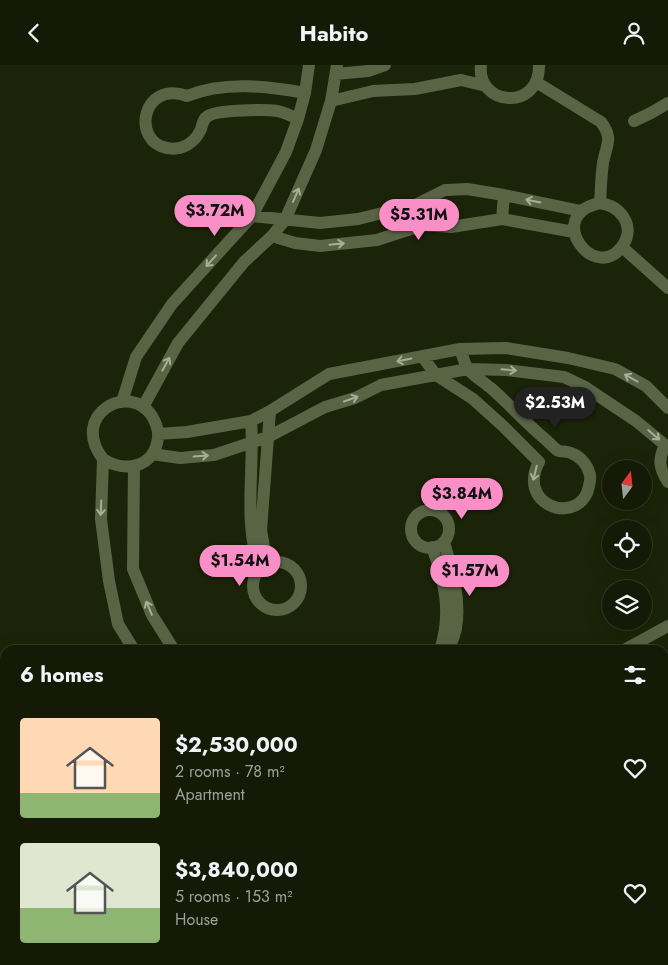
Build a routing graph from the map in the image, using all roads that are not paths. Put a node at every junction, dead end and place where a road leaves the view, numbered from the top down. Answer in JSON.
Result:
{"nodes":[{"id":1,"x":309,"y":65,"type":"edge"},
{"id":2,"x":385,"y":65,"type":"edge"},
{"id":3,"x":481,"y":65,"type":"edge"},
{"id":4,"x":539,"y":65,"type":"edge"},
{"id":5,"x":336,"y":70,"type":"edge"},
{"id":6,"x":536,"y":83,"type":"junction"},
{"id":7,"x":486,"y":86,"type":"junction"},
{"id":8,"x":305,"y":93,"type":"junction"},
{"id":9,"x":331,"y":101,"type":"junction"},
{"id":10,"x":668,"y":103,"type":"edge"},
{"id":11,"x":298,"y":119,"type":"junction"},
{"id":12,"x":634,"y":121,"type":"dead end"},
{"id":13,"x":504,"y":195,"type":"junction"},
{"id":14,"x":600,"y":203,"type":"junction"},
{"id":15,"x":581,"y":211,"type":"junction"},
{"id":16,"x":252,"y":216,"type":"junction"},
{"id":17,"x":502,"y":219,"type":"junction"},
{"id":18,"x":285,"y":220,"type":"junction"},
{"id":19,"x":574,"y":232,"type":"junction"},
{"id":20,"x":272,"y":237,"type":"junction"},
{"id":21,"x":622,"y":247,"type":"junction"},
{"id":22,"x":668,"y":288,"type":"edge"},
{"id":23,"x":460,"y":349,"type":"junction"},
{"id":24,"x":422,"y":356,"type":"junction"},
{"id":25,"x":568,"y":358,"type":"junction"},
{"id":26,"x":468,"y":369,"type":"junction"},
{"id":27,"x":436,"y":375,"type":"junction"},
{"id":28,"x":564,"y":377,"type":"junction"},
{"id":29,"x":122,"y":402,"type":"junction"},
{"id":30,"x":143,"y":407,"type":"junction"},
{"id":31,"x":668,"y":409,"type":"edge"},
{"id":32,"x":270,"y":411,"type":"junction"},
{"id":33,"x":251,"y":421,"type":"junction"},
{"id":34,"x":158,"y":434,"type":"junction"},
{"id":35,"x":268,"y":437,"type":"junction"},
{"id":36,"x":253,"y":443,"type":"junction"},
{"id":37,"x":152,"y":454,"type":"junction"},
{"id":38,"x":103,"y":459,"type":"junction"},
{"id":39,"x":134,"y":466,"type":"junction"},
{"id":40,"x":668,"y":482,"type":"edge"},
{"id":41,"x":668,"y":626,"type":"edge"},
{"id":42,"x":131,"y":645,"type":"edge"},
{"id":43,"x":171,"y":645,"type":"edge"},
{"id":44,"x":441,"y":645,"type":"edge"},
{"id":45,"x":451,"y":645,"type":"edge"},
{"id":46,"x":633,"y":645,"type":"edge"}],
"edges":[{"from":1,"to":8,"type":"street"},
{"from":2,"to":5,"type":"street"},
{"from":3,"to":7,"type":"street"},
{"from":4,"to":6,"type":"street"},
{"from":5,"to":9,"type":"street"},
{"from":6,"to":7,"type":"street"},
{"from":6,"to":14,"type":"street"},
{"from":7,"to":9,"type":"street"},
{"from":8,"to":11,"type":"street"},
{"from":8,"to":11,"type":"street"},
{"from":18,"to":9,"type":"street","one_way":true},
{"from":10,"to":12,"type":"street"},
{"from":11,"to":16,"type":"street"},
{"from":15,"to":13,"type":"street","one_way":true},
{"from":13,"to":17,"type":"street"},
{"from":13,"to":18,"type":"street"},
{"from":14,"to":15,"type":"street"},
{"from":14,"to":21,"type":"street"},
{"from":15,"to":19,"type":"street"},
{"from":16,"to":18,"type":"street"},
{"from":16,"to":29,"type":"street","one_way":true},
{"from":17,"to":19,"type":"street"},
{"from":20,"to":17,"type":"street","one_way":true},
{"from":18,"to":20,"type":"street"},
{"from":19,"to":21,"type":"street"},
{"from":30,"to":20,"type":"street","one_way":true},
{"from":21,"to":22,"type":"street"},
{"from":23,"to":24,"type":"street"},
{"from":23,"to":25,"type":"street"},
{"from":23,"to":26,"type":"street"},
{"from":24,"to":27,"type":"street"},
{"from":24,"to":32,"type":"street","one_way":true},
{"from":25,"to":28,"type":"street"},
{"from":31,"to":25,"type":"street","one_way":true},
{"from":26,"to":27,"type":"street"},
{"from":27,"to":26,"type":"street","one_way":true},
{"from":26,"to":28,"type":"street","one_way":true},
{"from":35,"to":27,"type":"street","one_way":true},
{"from":28,"to":40,"type":"street","one_way":true},
{"from":29,"to":30,"type":"street"},
{"from":29,"to":38,"type":"street"},
{"from":30,"to":34,"type":"street"},
{"from":32,"to":33,"type":"street"},
{"from":32,"to":35,"type":"street"},
{"from":33,"to":34,"type":"street"},
{"from":33,"to":36,"type":"street"},
{"from":34,"to":37,"type":"street"},
{"from":35,"to":36,"type":"street"},
{"from":35,"to":36,"type":"street"},
{"from":37,"to":36,"type":"street","one_way":true},
{"from":37,"to":39,"type":"street"},
{"from":38,"to":39,"type":"street"},
{"from":38,"to":42,"type":"street","one_way":true},
{"from":43,"to":39,"type":"street","one_way":true},
{"from":41,"to":46,"type":"street"},
{"from":44,"to":45,"type":"street"}]}
